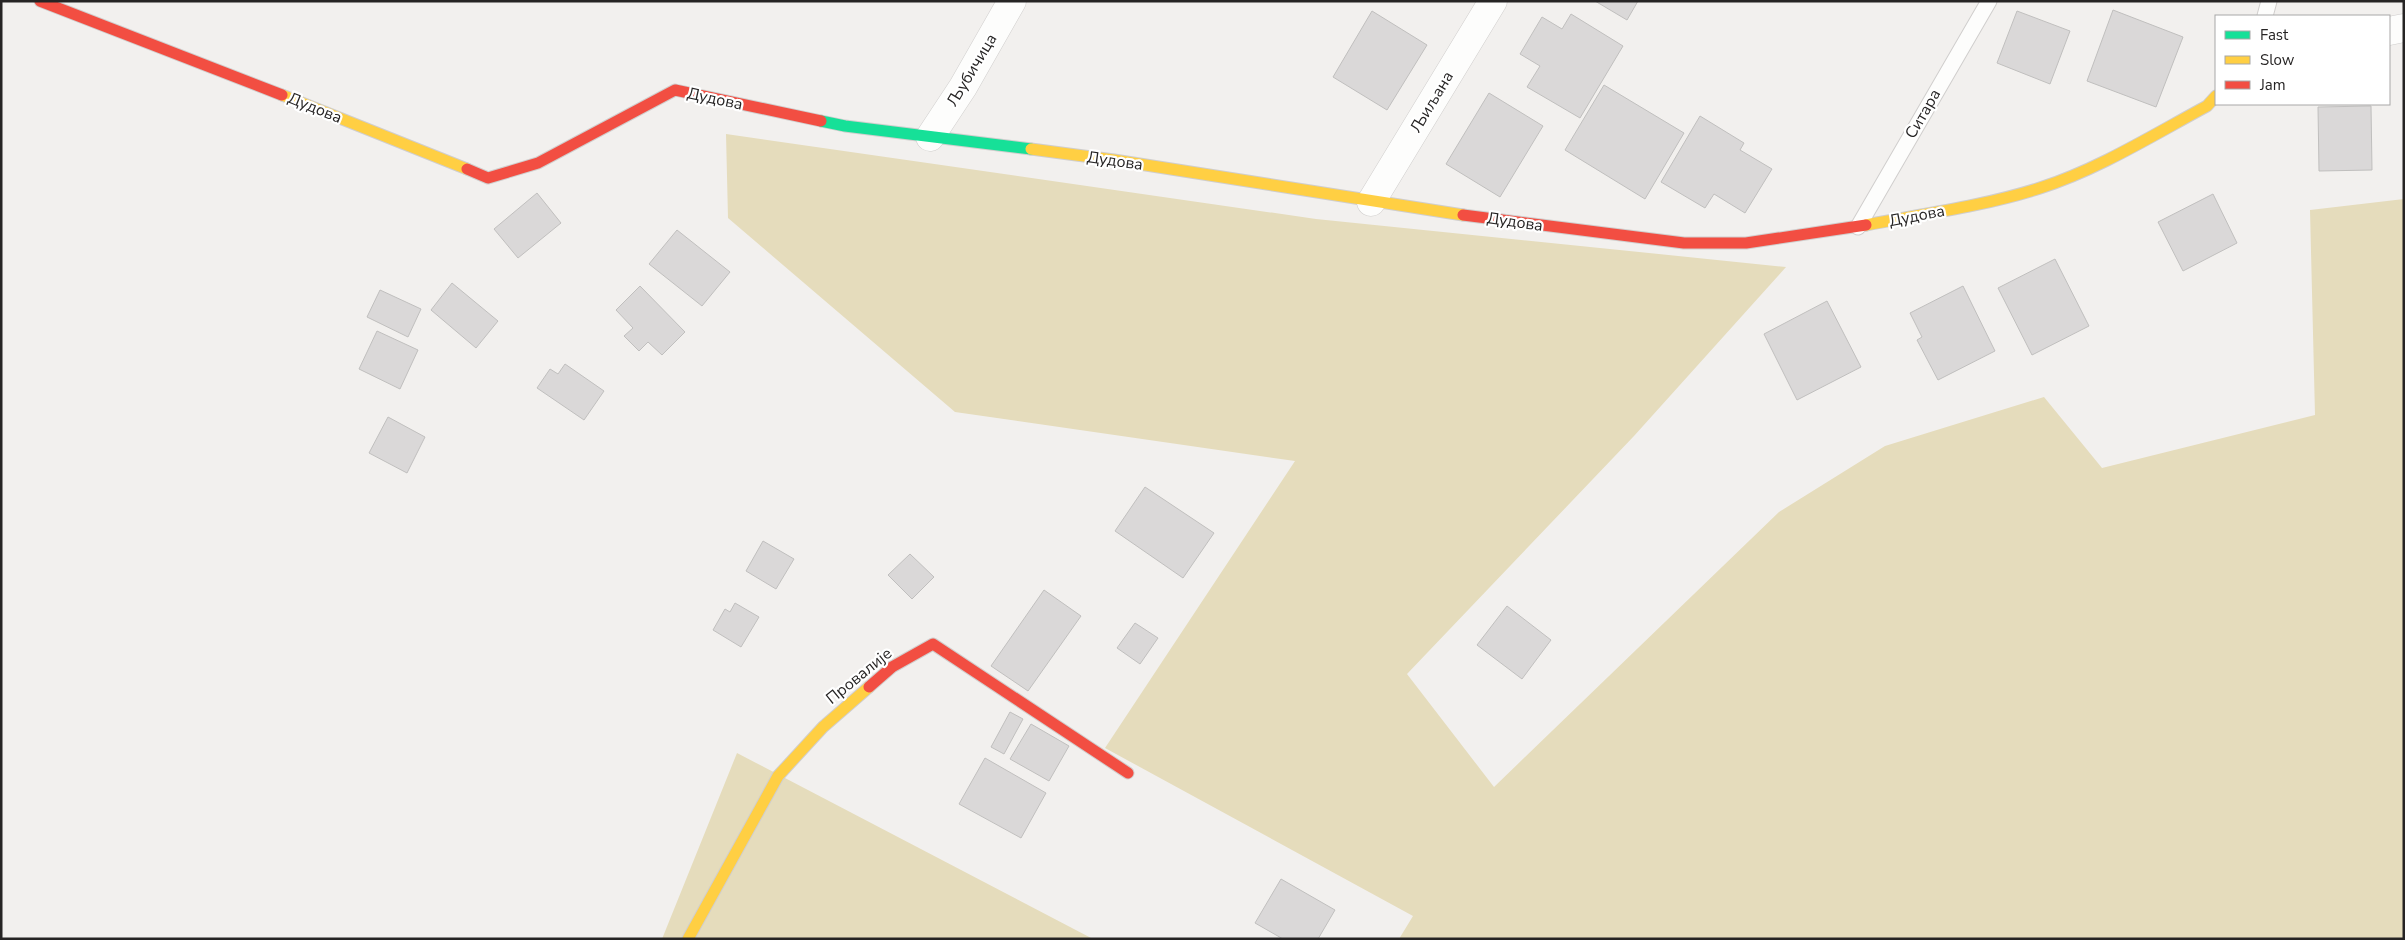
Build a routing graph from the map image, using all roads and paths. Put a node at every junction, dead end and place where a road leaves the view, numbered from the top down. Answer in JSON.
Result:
{"nodes":[{"id":1,"x":40,"y":1,"type":"edge"},
{"id":2,"x":1012,"y":1,"type":"edge"},
{"id":3,"x":1493,"y":1,"type":"edge"},
{"id":4,"x":1989,"y":1,"type":"edge"},
{"id":5,"x":2269,"y":1,"type":"edge"},
{"id":6,"x":2266,"y":15,"type":"edge"},
{"id":7,"x":2404,"y":28,"type":"edge"},
{"id":8,"x":2390,"y":31,"type":"edge"},
{"id":9,"x":2215,"y":97,"type":"edge"},
{"id":10,"x":930,"y":137,"type":"junction"},
{"id":11,"x":1372,"y":202,"type":"junction"},
{"id":12,"x":1858,"y":227,"type":"junction"},
{"id":13,"x":1128,"y":773,"type":"dead end"},
{"id":14,"x":688,"y":939,"type":"edge"}],
"edges":[{"from":1,"to":10,"type":"street","name":"Дудова"},
{"from":2,"to":10,"type":"street","name":"Љубичица"},
{"from":3,"to":11,"type":"street","name":"Љиљана"},
{"from":4,"to":12,"type":"lane","name":"Ситара"},
{"from":5,"to":6,"type":"lane"},
{"from":7,"to":8,"type":"street"},
{"from":9,"to":12,"type":"street","name":"Дудова"},
{"from":10,"to":11,"type":"street","name":"Дудова"},
{"from":11,"to":12,"type":"street","name":"Дудова"},
{"from":13,"to":14,"type":"street","name":"Провалије"}]}
